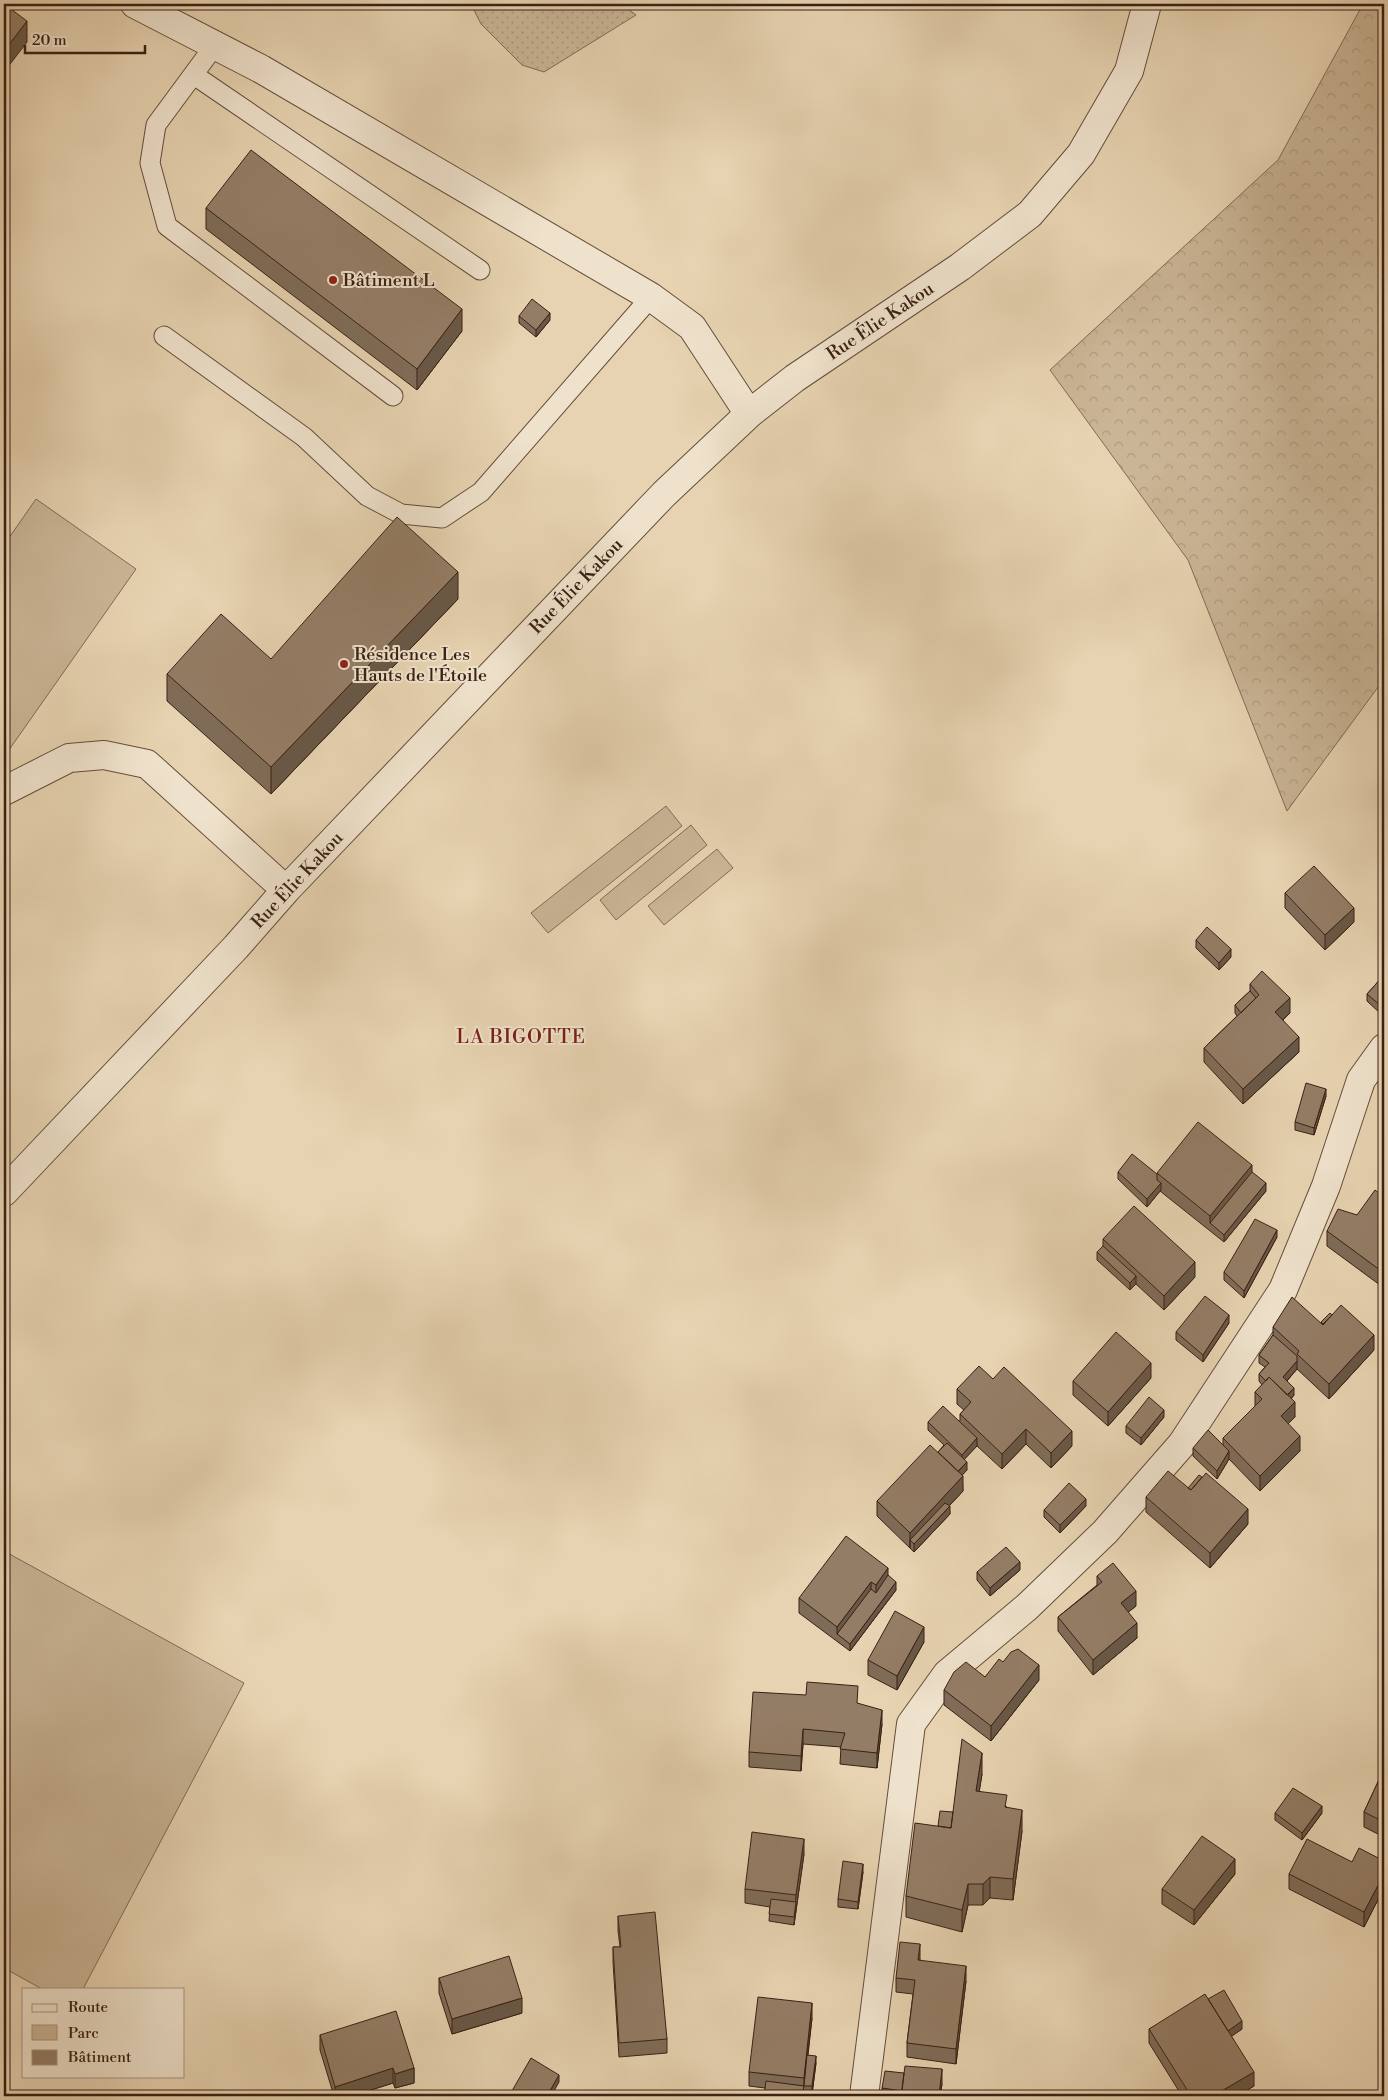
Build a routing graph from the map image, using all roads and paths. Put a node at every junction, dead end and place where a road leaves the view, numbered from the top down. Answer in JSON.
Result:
{"nodes":[{"id":1,"x":135,"y":4,"type":"edge"},
{"id":2,"x":1147,"y":4,"type":"edge"},
{"id":3,"x":215,"y":45,"type":"junction"},
{"id":4,"x":194,"y":75,"type":"junction"},
{"id":5,"x":480,"y":270,"type":"dead end"},
{"id":6,"x":651,"y":297,"type":"junction"},
{"id":7,"x":164,"y":336,"type":"dead end"},
{"id":8,"x":393,"y":396,"type":"dead end"},
{"id":9,"x":749,"y":414,"type":"junction"},
{"id":10,"x":4,"y":791,"type":"edge"},
{"id":11,"x":286,"y":890,"type":"junction"},
{"id":12,"x":1384,"y":1048,"type":"edge"},
{"id":13,"x":4,"y":1192,"type":"edge"},
{"id":14,"x":864,"y":2096,"type":"edge"}],
"edges":[{"from":1,"to":3,"type":"street"},
{"from":2,"to":9,"type":"street","name":"Rue Élie Kakou"},
{"from":3,"to":4,"type":"lane"},
{"from":3,"to":6,"type":"street"},
{"from":4,"to":5,"type":"lane"},
{"from":4,"to":8,"type":"lane"},
{"from":6,"to":7,"type":"lane"},
{"from":6,"to":9,"type":"street"},
{"from":9,"to":11,"type":"street","name":"Rue Élie Kakou"},
{"from":10,"to":11,"type":"street"},
{"from":11,"to":13,"type":"street","name":"Rue Élie Kakou"},
{"from":12,"to":14,"type":"street"}]}
